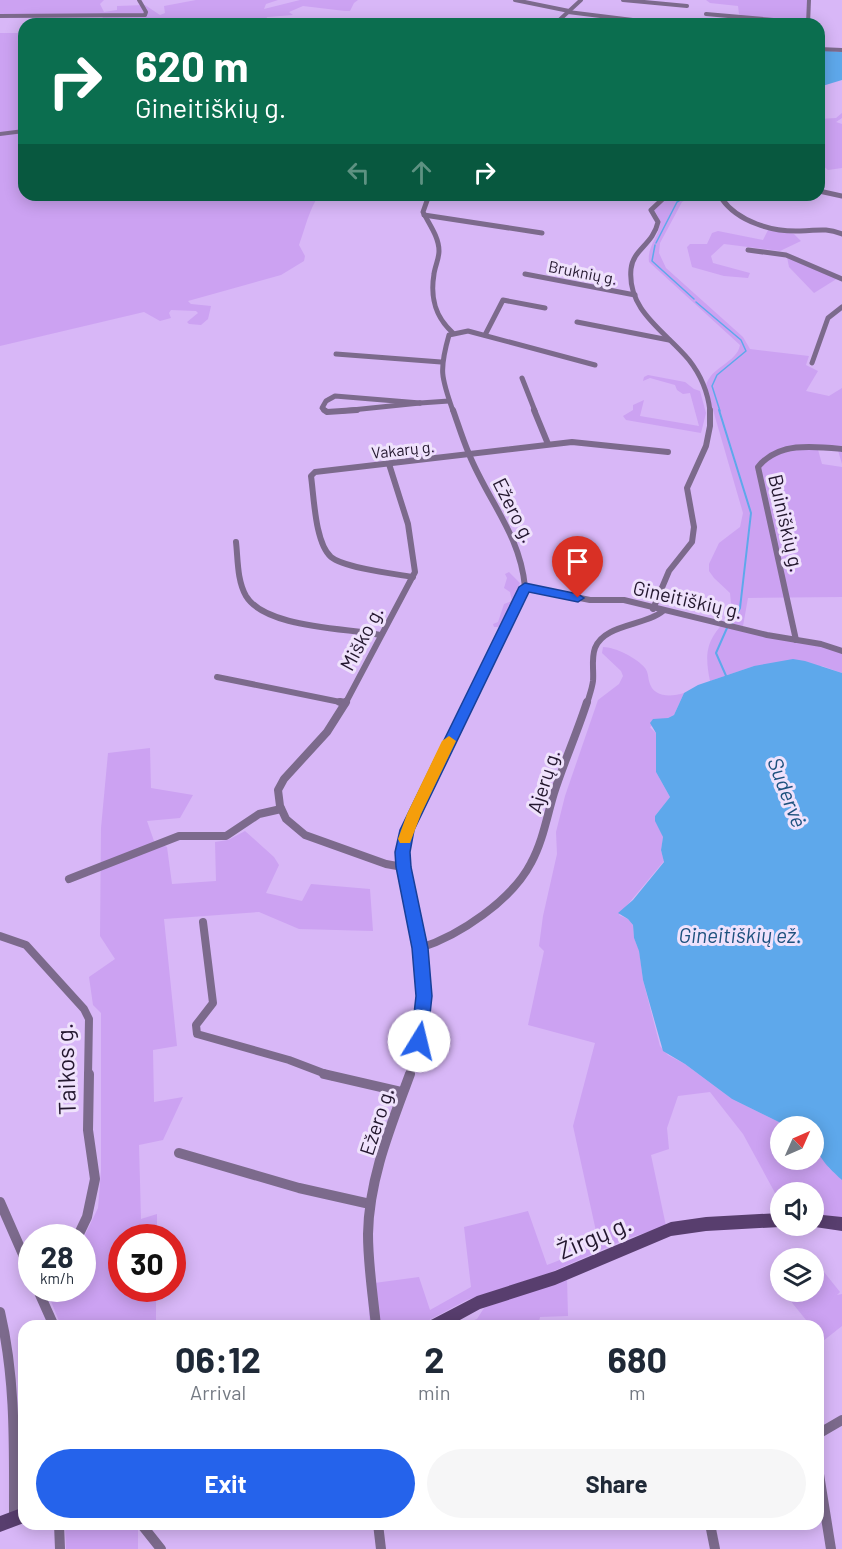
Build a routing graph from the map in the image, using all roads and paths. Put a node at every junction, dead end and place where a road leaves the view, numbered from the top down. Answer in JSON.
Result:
{"nodes":[{"id":1,"x":139,"y":0,"type":"edge"},
{"id":2,"x":514,"y":0,"type":"edge"},
{"id":3,"x":570,"y":0,"type":"edge"},
{"id":4,"x":623,"y":0,"type":"edge"},
{"id":5,"x":809,"y":0,"type":"edge"},
{"id":6,"x":580,"y":1,"type":"edge"},
{"id":7,"x":687,"y":6,"type":"dead end"},
{"id":8,"x":569,"y":12,"type":"junction"},
{"id":9,"x":706,"y":14,"type":"dead end"},
{"id":10,"x":0,"y":16,"type":"edge"},
{"id":11,"x":562,"y":18,"type":"edge"},
{"id":12,"x":617,"y":18,"type":"edge"},
{"id":13,"x":747,"y":18,"type":"edge"},
{"id":14,"x":808,"y":18,"type":"edge"},
{"id":15,"x":825,"y":49,"type":"edge"},
{"id":16,"x":842,"y":50,"type":"edge"},
{"id":17,"x":18,"y":132,"type":"edge"},
{"id":18,"x":0,"y":134,"type":"edge"},
{"id":19,"x":825,"y":193,"type":"edge"},
{"id":20,"x":842,"y":196,"type":"edge"},
{"id":21,"x":428,"y":201,"type":"edge"},
{"id":22,"x":661,"y":201,"type":"edge"},
{"id":23,"x":723,"y":201,"type":"edge"},
{"id":24,"x":424,"y":215,"type":"junction"},
{"id":25,"x":542,"y":233,"type":"dead end"},
{"id":26,"x":842,"y":234,"type":"edge"},
{"id":27,"x":747,"y":250,"type":"dead end"},
{"id":28,"x":525,"y":274,"type":"dead end"},
{"id":29,"x":842,"y":279,"type":"edge"},
{"id":30,"x":635,"y":295,"type":"junction"},
{"id":31,"x":545,"y":308,"type":"dead end"},
{"id":32,"x":842,"y":308,"type":"edge"},
{"id":33,"x":577,"y":322,"type":"dead end"},
{"id":34,"x":453,"y":333,"type":"junction"},
{"id":35,"x":485,"y":335,"type":"junction"},
{"id":36,"x":669,"y":340,"type":"junction"},
{"id":37,"x":336,"y":354,"type":"dead end"},
{"id":38,"x":441,"y":362,"type":"junction"},
{"id":39,"x":812,"y":363,"type":"dead end"},
{"id":40,"x":595,"y":365,"type":"dead end"},
{"id":41,"x":522,"y":378,"type":"dead end"},
{"id":42,"x":449,"y":401,"type":"junction"},
{"id":43,"x":420,"y":403,"type":"junction"},
{"id":44,"x":548,"y":444,"type":"junction"},
{"id":45,"x":842,"y":449,"type":"edge"},
{"id":46,"x":668,"y":452,"type":"dead end"},
{"id":47,"x":469,"y":455,"type":"junction"},
{"id":48,"x":388,"y":464,"type":"junction"},
{"id":49,"x":237,"y":542,"type":"dead end"},
{"id":50,"x":413,"y":577,"type":"junction"},
{"id":51,"x":525,"y":587,"type":"junction"},
{"id":52,"x":653,"y":609,"type":"junction"},
{"id":53,"x":663,"y":611,"type":"junction"},
{"id":54,"x":380,"y":636,"type":"junction"},
{"id":55,"x":796,"y":640,"type":"junction"},
{"id":56,"x":842,"y":651,"type":"edge"},
{"id":57,"x":217,"y":677,"type":"dead end"},
{"id":58,"x":345,"y":703,"type":"junction"},
{"id":59,"x":281,"y":809,"type":"junction"},
{"id":60,"x":403,"y":867,"type":"junction"},
{"id":61,"x":69,"y":879,"type":"dead end"},
{"id":62,"x":203,"y":922,"type":"dead end"},
{"id":63,"x":0,"y":936,"type":"edge"},
{"id":64,"x":420,"y":948,"type":"junction"},
{"id":65,"x":402,"y":1092,"type":"junction"},
{"id":66,"x":180,"y":1154,"type":"dead end"},
{"id":67,"x":0,"y":1202,"type":"edge"},
{"id":68,"x":370,"y":1204,"type":"junction"},
{"id":69,"x":770,"y":1221,"type":"edge"},
{"id":70,"x":824,"y":1222,"type":"edge"},
{"id":71,"x":84,"y":1224,"type":"edge"},
{"id":72,"x":842,"y":1224,"type":"edge"},
{"id":73,"x":18,"y":1244,"type":"edge"},
{"id":74,"x":43,"y":1302,"type":"edge"},
{"id":75,"x":0,"y":1311,"type":"edge"},
{"id":76,"x":51,"y":1320,"type":"edge"},
{"id":77,"x":375,"y":1320,"type":"edge"},
{"id":78,"x":445,"y":1320,"type":"edge"},
{"id":79,"x":842,"y":1420,"type":"edge"},
{"id":80,"x":824,"y":1430,"type":"edge"},
{"id":81,"x":824,"y":1505,"type":"edge"},
{"id":82,"x":13,"y":1519,"type":"edge"},
{"id":83,"x":59,"y":1530,"type":"edge"},
{"id":84,"x":146,"y":1530,"type":"edge"},
{"id":85,"x":379,"y":1530,"type":"edge"},
{"id":86,"x":711,"y":1530,"type":"edge"},
{"id":87,"x":60,"y":1549,"type":"edge"},
{"id":88,"x":160,"y":1549,"type":"edge"},
{"id":89,"x":381,"y":1549,"type":"edge"},
{"id":90,"x":716,"y":1549,"type":"edge"},
{"id":91,"x":831,"y":1549,"type":"edge"}],
"edges":[{"from":1,"to":10,"type":"street"},
{"from":2,"to":8,"type":"street"},
{"from":3,"to":6,"type":"street"},
{"from":4,"to":7,"type":"street"},
{"from":5,"to":14,"type":"street"},
{"from":6,"to":8,"type":"street"},
{"from":8,"to":11,"type":"street"},
{"from":8,"to":12,"type":"street"},
{"from":9,"to":13,"type":"street"},
{"from":15,"to":16,"type":"street"},
{"from":17,"to":18,"type":"street"},
{"from":19,"to":20,"type":"street"},
{"from":21,"to":24,"type":"street"},
{"from":22,"to":30,"type":"street"},
{"from":23,"to":26,"type":"street"},
{"from":24,"to":25,"type":"street"},
{"from":24,"to":34,"type":"street"},
{"from":27,"to":29,"type":"street"},
{"from":28,"to":30,"type":"street","name":"Bruknių g."},
{"from":30,"to":36,"type":"street"},
{"from":31,"to":35,"type":"street"},
{"from":32,"to":39,"type":"street"},
{"from":33,"to":36,"type":"street"},
{"from":34,"to":35,"type":"street"},
{"from":34,"to":38,"type":"street","name":"Ežero g."},
{"from":35,"to":40,"type":"street"},
{"from":36,"to":52,"type":"street"},
{"from":37,"to":38,"type":"street"},
{"from":38,"to":42,"type":"street","name":"Ežero g."},
{"from":41,"to":44,"type":"street"},
{"from":42,"to":43,"type":"street"},
{"from":42,"to":47,"type":"street","name":"Ežero g."},
{"from":43,"to":43,"type":"street"},
{"from":44,"to":46,"type":"street","name":"Vakarų g."},
{"from":44,"to":47,"type":"street","name":"Vakarų g."},
{"from":45,"to":55,"type":"street","name":"Buiniškių g."},
{"from":47,"to":48,"type":"street","name":"Vakarų g."},
{"from":47,"to":51,"type":"street","name":"Ežero g."},
{"from":48,"to":50,"type":"street"},
{"from":48,"to":50,"type":"street","name":"Vakarų g."},
{"from":49,"to":54,"type":"street"},
{"from":50,"to":54,"type":"street","name":"Miško g."},
{"from":51,"to":52,"type":"street","name":"Gineitiškių g."},
{"from":51,"to":60,"type":"street","name":"Ežero g."},
{"from":52,"to":53,"type":"street","name":"Gineitiškių g."},
{"from":53,"to":55,"type":"street","name":"Gineitiškių g."},
{"from":53,"to":64,"type":"street","name":"Ajerų g."},
{"from":54,"to":58,"type":"street","name":"Miško g."},
{"from":55,"to":56,"type":"street","name":"Gineitiškių g."},
{"from":57,"to":58,"type":"street"},
{"from":58,"to":59,"type":"street","name":"Miško g."},
{"from":59,"to":60,"type":"street"},
{"from":59,"to":61,"type":"street"},
{"from":60,"to":64,"type":"street","name":"Ežero g."},
{"from":62,"to":65,"type":"street"},
{"from":63,"to":71,"type":"street","name":"Taikos g."},
{"from":64,"to":65,"type":"street","name":"Ežero g."},
{"from":65,"to":68,"type":"street","name":"Ežero g."},
{"from":66,"to":68,"type":"street"},
{"from":67,"to":73,"type":"street"},
{"from":68,"to":77,"type":"street","name":"Ežero g."},
{"from":69,"to":78,"type":"street","name":"Žirgų g."},
{"from":70,"to":72,"type":"street"},
{"from":74,"to":76,"type":"street"},
{"from":75,"to":82,"type":"street"},
{"from":79,"to":80,"type":"street"},
{"from":81,"to":91,"type":"street"},
{"from":83,"to":87,"type":"street"},
{"from":84,"to":88,"type":"street"},
{"from":85,"to":89,"type":"street"},
{"from":86,"to":90,"type":"street"}]}
